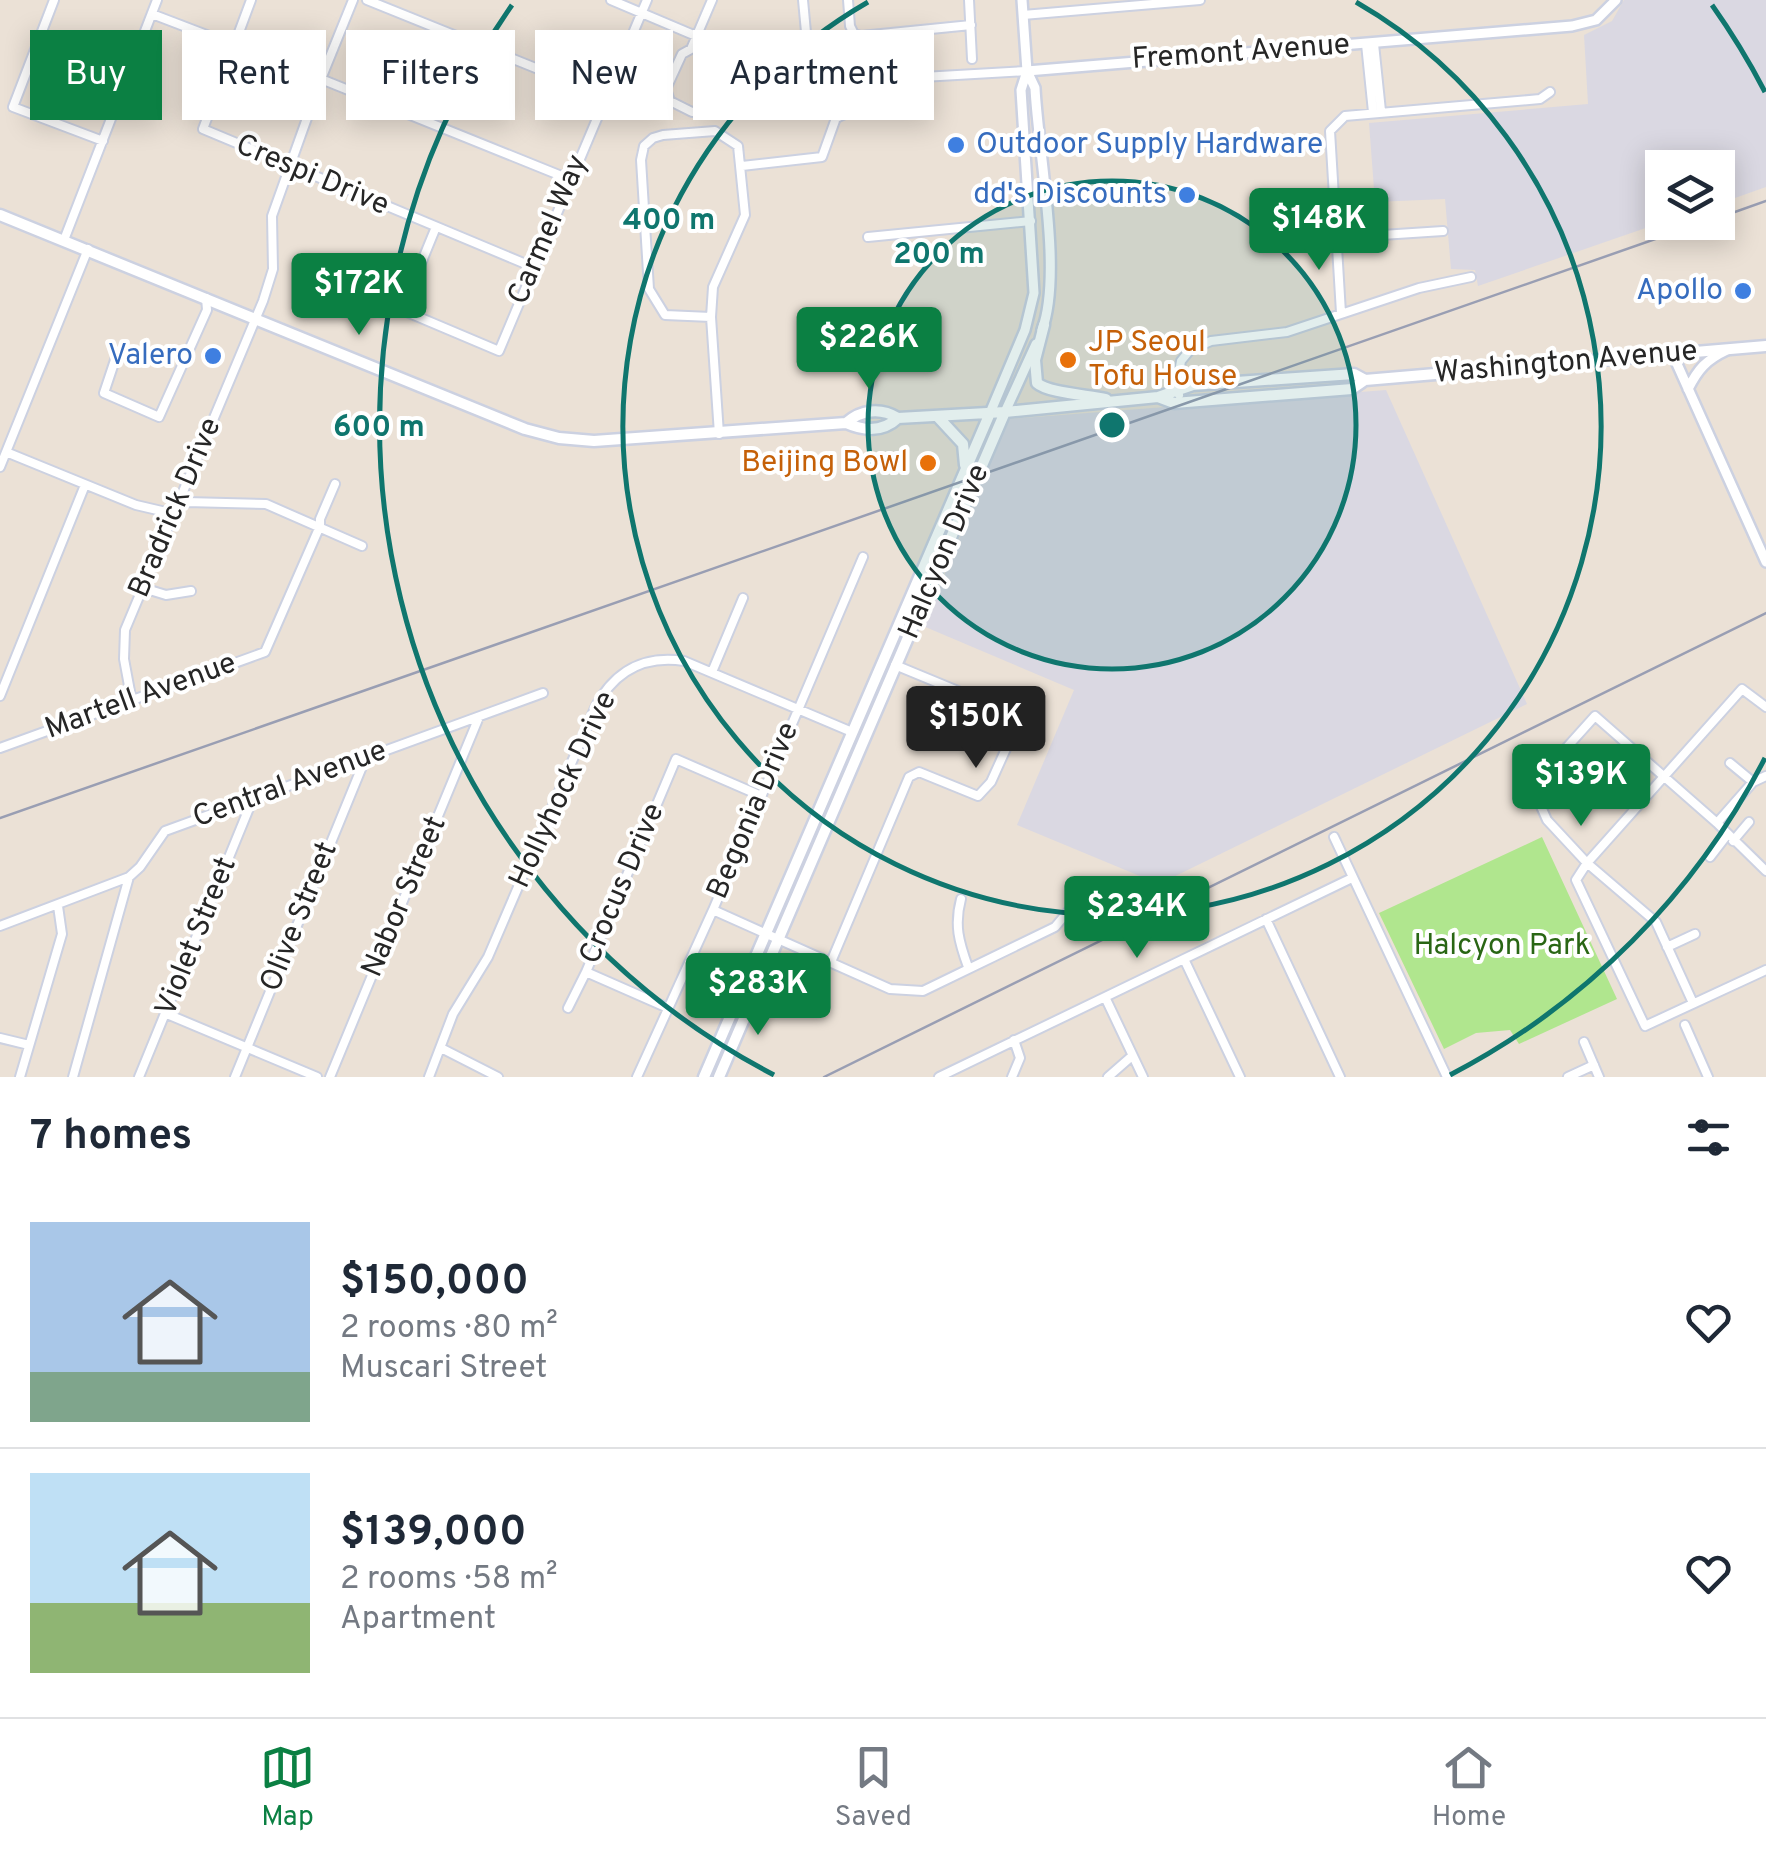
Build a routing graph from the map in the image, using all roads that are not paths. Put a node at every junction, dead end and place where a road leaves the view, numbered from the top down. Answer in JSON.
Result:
{"nodes":[{"id":1,"x":157,"y":0,"type":"edge"},
{"id":2,"x":251,"y":0,"type":"edge"},
{"id":3,"x":354,"y":0,"type":"edge"},
{"id":4,"x":367,"y":0,"type":"edge"},
{"id":5,"x":611,"y":0,"type":"edge"},
{"id":6,"x":647,"y":0,"type":"edge"},
{"id":7,"x":712,"y":0,"type":"edge"},
{"id":8,"x":804,"y":0,"type":"edge"},
{"id":9,"x":848,"y":0,"type":"edge"},
{"id":10,"x":969,"y":0,"type":"edge"},
{"id":11,"x":1022,"y":0,"type":"edge"},
{"id":12,"x":1200,"y":0,"type":"edge"},
{"id":13,"x":1616,"y":0,"type":"edge"},
{"id":14,"x":51,"y":1,"type":"edge"},
{"id":15,"x":1120,"y":3,"type":"edge"},
{"id":16,"x":642,"y":13,"type":"junction"},
{"id":17,"x":152,"y":14,"type":"junction"},
{"id":18,"x":1023,"y":14,"type":"junction"},
{"id":19,"x":971,"y":25,"type":"junction"},
{"id":20,"x":194,"y":30,"type":"edge"},
{"id":21,"x":239,"y":30,"type":"edge"},
{"id":22,"x":634,"y":30,"type":"edge"},
{"id":23,"x":699,"y":30,"type":"edge"},
{"id":24,"x":806,"y":30,"type":"edge"},
{"id":25,"x":853,"y":30,"type":"edge"},
{"id":26,"x":921,"y":30,"type":"edge"},
{"id":27,"x":693,"y":35,"type":"edge"},
{"id":28,"x":693,"y":44,"type":"edge"},
{"id":29,"x":1370,"y":44,"type":"junction"},
{"id":30,"x":972,"y":59,"type":"dead end"},
{"id":31,"x":326,"y":67,"type":"edge"},
{"id":32,"x":535,"y":68,"type":"edge"},
{"id":33,"x":1026,"y":71,"type":"junction"},
{"id":34,"x":934,"y":76,"type":"edge"},
{"id":35,"x":326,"y":81,"type":"edge"},
{"id":36,"x":1550,"y":92,"type":"dead end"},
{"id":37,"x":1377,"y":111,"type":"junction"},
{"id":38,"x":693,"y":112,"type":"edge"},
{"id":39,"x":206,"y":120,"type":"edge"},
{"id":40,"x":305,"y":120,"type":"edge"},
{"id":41,"x":595,"y":120,"type":"edge"},
{"id":42,"x":835,"y":120,"type":"edge"},
{"id":43,"x":102,"y":142,"type":"junction"},
{"id":44,"x":288,"y":166,"type":"junction"},
{"id":45,"x":742,"y":166,"type":"junction"},
{"id":46,"x":570,"y":179,"type":"junction"},
{"id":47,"x":0,"y":215,"type":"edge"},
{"id":48,"x":1031,"y":221,"type":"junction"},
{"id":49,"x":436,"y":227,"type":"junction"},
{"id":50,"x":1443,"y":231,"type":"dead end"},
{"id":51,"x":868,"y":237,"type":"dead end"},
{"id":52,"x":1336,"y":238,"type":"junction"},
{"id":53,"x":64,"y":240,"type":"junction"},
{"id":54,"x":88,"y":250,"type":"junction"},
{"id":55,"x":533,"y":266,"type":"junction"},
{"id":56,"x":1470,"y":278,"type":"dead end"},
{"id":57,"x":206,"y":298,"type":"junction"},
{"id":58,"x":1342,"y":313,"type":"junction"},
{"id":59,"x":712,"y":317,"type":"junction"},
{"id":60,"x":256,"y":320,"type":"junction"},
{"id":61,"x":1044,"y":325,"type":"junction"},
{"id":62,"x":1766,"y":346,"type":"edge"},
{"id":63,"x":1729,"y":350,"type":"junction"},
{"id":64,"x":1673,"y":355,"type":"junction"},
{"id":65,"x":116,"y":356,"type":"dead end"},
{"id":66,"x":1366,"y":380,"type":"junction"},
{"id":67,"x":1176,"y":389,"type":"junction"},
{"id":68,"x":1688,"y":389,"type":"junction"},
{"id":69,"x":1158,"y":398,"type":"junction"},
{"id":70,"x":1116,"y":401,"type":"junction"},
{"id":71,"x":1186,"y":402,"type":"junction"},
{"id":72,"x":1005,"y":412,"type":"junction"},
{"id":73,"x":990,"y":413,"type":"junction"},
{"id":74,"x":937,"y":416,"type":"junction"},
{"id":75,"x":719,"y":434,"type":"junction"},
{"id":76,"x":6,"y":452,"type":"junction"},
{"id":77,"x":0,"y":467,"type":"edge"},
{"id":78,"x":965,"y":468,"type":"junction"},
{"id":79,"x":335,"y":484,"type":"dead end"},
{"id":80,"x":85,"y":485,"type":"junction"},
{"id":81,"x":176,"y":506,"type":"junction"},
{"id":82,"x":320,"y":526,"type":"junction"},
{"id":83,"x":362,"y":546,"type":"dead end"},
{"id":84,"x":864,"y":557,"type":"dead end"},
{"id":85,"x":1766,"y":562,"type":"edge"},
{"id":86,"x":140,"y":587,"type":"junction"},
{"id":87,"x":192,"y":592,"type":"dead end"},
{"id":88,"x":743,"y":598,"type":"dead end"},
{"id":89,"x":895,"y":665,"type":"junction"},
{"id":90,"x":712,"y":672,"type":"junction"},
{"id":91,"x":543,"y":693,"type":"dead end"},
{"id":92,"x":0,"y":696,"type":"edge"},
{"id":93,"x":132,"y":702,"type":"junction"},
{"id":94,"x":1766,"y":706,"type":"edge"},
{"id":95,"x":797,"y":709,"type":"junction"},
{"id":96,"x":479,"y":717,"type":"junction"},
{"id":97,"x":852,"y":732,"type":"junction"},
{"id":98,"x":0,"y":748,"type":"edge"},
{"id":99,"x":366,"y":757,"type":"junction"},
{"id":100,"x":1730,"y":763,"type":"dead end"},
{"id":101,"x":1766,"y":776,"type":"edge"},
{"id":102,"x":1663,"y":778,"type":"junction"},
{"id":103,"x":1752,"y":782,"type":"junction"},
{"id":104,"x":759,"y":795,"type":"junction"},
{"id":105,"x":254,"y":796,"type":"junction"},
{"id":106,"x":1749,"y":822,"type":"dead end"},
{"id":107,"x":1718,"y":823,"type":"junction"},
{"id":108,"x":1334,"y":837,"type":"dead end"},
{"id":109,"x":1730,"y":838,"type":"junction"},
{"id":110,"x":1710,"y":857,"type":"dead end"},
{"id":111,"x":1587,"y":863,"type":"junction"},
{"id":112,"x":1766,"y":871,"type":"edge"},
{"id":113,"x":129,"y":877,"type":"junction"},
{"id":114,"x":1352,"y":878,"type":"junction"},
{"id":115,"x":961,"y":899,"type":"dead end"},
{"id":116,"x":58,"y":906,"type":"junction"},
{"id":117,"x":1070,"y":908,"type":"dead end"},
{"id":118,"x":712,"y":910,"type":"junction"},
{"id":119,"x":1266,"y":919,"type":"junction"},
{"id":120,"x":0,"y":926,"type":"edge"},
{"id":121,"x":765,"y":934,"type":"junction"},
{"id":122,"x":1694,"y":934,"type":"dead end"},
{"id":123,"x":778,"y":940,"type":"junction"},
{"id":124,"x":1667,"y":947,"type":"junction"},
{"id":125,"x":1184,"y":959,"type":"junction"},
{"id":126,"x":830,"y":962,"type":"junction"},
{"id":127,"x":968,"y":968,"type":"junction"},
{"id":128,"x":1766,"y":970,"type":"edge"},
{"id":129,"x":586,"y":972,"type":"junction"},
{"id":130,"x":1105,"y":997,"type":"junction"},
{"id":131,"x":1693,"y":1003,"type":"junction"},
{"id":132,"x":568,"y":1008,"type":"dead end"},
{"id":133,"x":668,"y":1008,"type":"junction"},
{"id":134,"x":166,"y":1014,"type":"junction"},
{"id":135,"x":1684,"y":1025,"type":"dead end"},
{"id":136,"x":721,"y":1037,"type":"junction"},
{"id":137,"x":0,"y":1038,"type":"edge"},
{"id":138,"x":1014,"y":1040,"type":"junction"},
{"id":139,"x":1584,"y":1042,"type":"dead end"},
{"id":140,"x":29,"y":1046,"type":"junction"},
{"id":141,"x":247,"y":1048,"type":"junction"},
{"id":142,"x":442,"y":1048,"type":"junction"},
{"id":143,"x":1132,"y":1056,"type":"junction"},
{"id":144,"x":725,"y":1064,"type":"junction"},
{"id":145,"x":1594,"y":1065,"type":"junction"},
{"id":146,"x":20,"y":1077,"type":"edge"},
{"id":147,"x":72,"y":1077,"type":"edge"},
{"id":148,"x":140,"y":1077,"type":"edge"},
{"id":149,"x":234,"y":1077,"type":"edge"},
{"id":150,"x":316,"y":1077,"type":"edge"},
{"id":151,"x":330,"y":1077,"type":"edge"},
{"id":152,"x":429,"y":1077,"type":"edge"},
{"id":153,"x":498,"y":1077,"type":"edge"},
{"id":154,"x":637,"y":1077,"type":"edge"},
{"id":155,"x":704,"y":1077,"type":"edge"},
{"id":156,"x":719,"y":1077,"type":"edge"},
{"id":157,"x":939,"y":1077,"type":"edge"},
{"id":158,"x":1012,"y":1077,"type":"edge"},
{"id":159,"x":1108,"y":1077,"type":"edge"},
{"id":160,"x":1142,"y":1077,"type":"edge"},
{"id":161,"x":1240,"y":1077,"type":"edge"},
{"id":162,"x":1340,"y":1077,"type":"edge"},
{"id":163,"x":1446,"y":1077,"type":"edge"},
{"id":164,"x":1568,"y":1077,"type":"edge"},
{"id":165,"x":1599,"y":1077,"type":"edge"},
{"id":166,"x":1708,"y":1077,"type":"edge"}],
"edges":[{"from":1,"to":17,"type":"street"},
{"from":2,"to":21,"type":"street"},
{"from":3,"to":31,"type":"street","name":"Bradrick Drive"},
{"from":4,"to":32,"type":"street"},
{"from":5,"to":16,"type":"street"},
{"from":6,"to":16,"type":"street","name":"Carmel Way"},
{"from":7,"to":23,"type":"street"},
{"from":8,"to":24,"type":"street"},
{"from":9,"to":25,"type":"street"},
{"from":10,"to":19,"type":"street"},
{"from":11,"to":18,"type":"street"},
{"from":12,"to":15,"type":"street"},
{"from":13,"to":29,"type":"street","name":"Fremont Avenue"},
{"from":14,"to":43,"type":"street"},
{"from":15,"to":18,"type":"street"},
{"from":16,"to":22,"type":"street","name":"Carmel Way"},
{"from":16,"to":27,"type":"street"},
{"from":17,"to":20,"type":"street"},
{"from":17,"to":43,"type":"street"},
{"from":18,"to":33,"type":"street"},
{"from":19,"to":26,"type":"street"},
{"from":19,"to":30,"type":"street"},
{"from":28,"to":38,"type":"street"},
{"from":29,"to":33,"type":"street","name":"Fremont Avenue"},
{"from":29,"to":37,"type":"street"},
{"from":33,"to":34,"type":"street","name":"Fremont Avenue"},
{"from":33,"to":48,"type":"street"},
{"from":33,"to":61,"type":"street"},
{"from":35,"to":46,"type":"street"},
{"from":36,"to":37,"type":"street"},
{"from":37,"to":52,"type":"street"},
{"from":39,"to":44,"type":"street","name":"Crespi Drive"},
{"from":40,"to":44,"type":"street","name":"Bradrick Drive"},
{"from":41,"to":46,"type":"street","name":"Carmel Way"},
{"from":42,"to":45,"type":"street"},
{"from":43,"to":53,"type":"street"},
{"from":44,"to":49,"type":"street","name":"Crespi Drive"},
{"from":44,"to":60,"type":"street","name":"Bradrick Drive"},
{"from":45,"to":59,"type":"street"},
{"from":45,"to":59,"type":"street"},
{"from":46,"to":55,"type":"street","name":"Carmel Way"},
{"from":47,"to":53,"type":"main road","name":"Washington Avenue"},
{"from":48,"to":51,"type":"street"},
{"from":48,"to":73,"type":"street"},
{"from":49,"to":55,"type":"street","name":"Crespi Drive"},
{"from":49,"to":55,"type":"street","name":"Carmel Way"},
{"from":50,"to":52,"type":"street"},
{"from":52,"to":58,"type":"street"},
{"from":53,"to":54,"type":"main road","name":"Washington Avenue"},
{"from":54,"to":57,"type":"main road","name":"Washington Avenue"},
{"from":54,"to":76,"type":"street"},
{"from":56,"to":58,"type":"street"},
{"from":57,"to":60,"type":"main road","name":"Washington Avenue"},
{"from":57,"to":65,"type":"street"},
{"from":58,"to":67,"type":"street"},
{"from":59,"to":75,"type":"street"},
{"from":60,"to":75,"type":"main road","name":"Washington Avenue"},
{"from":60,"to":81,"type":"street","name":"Bradrick Drive"},
{"from":61,"to":70,"type":"main road"},
{"from":61,"to":72,"type":"street"},
{"from":62,"to":63,"type":"main road","name":"Washington Avenue"},
{"from":63,"to":64,"type":"main road","name":"Washington Avenue"},
{"from":63,"to":68,"type":"street"},
{"from":64,"to":66,"type":"main road","name":"Washington Avenue"},
{"from":64,"to":68,"type":"street"},
{"from":66,"to":67,"type":"main road","name":"Washington Avenue"},
{"from":66,"to":71,"type":"main road","name":"Washington Avenue"},
{"from":67,"to":69,"type":"main road","name":"Washington Avenue"},
{"from":67,"to":71,"type":"street"},
{"from":68,"to":85,"type":"street"},
{"from":69,"to":70,"type":"main road","name":"Washington Avenue"},
{"from":69,"to":71,"type":"main road","name":"Washington Avenue"},
{"from":70,"to":72,"type":"main road","name":"Washington Avenue"},
{"from":72,"to":73,"type":"main road","name":"Washington Avenue"},
{"from":72,"to":89,"type":"main road","name":"Halcyon Drive"},
{"from":73,"to":74,"type":"main road","name":"Washington Avenue"},
{"from":73,"to":78,"type":"main road","name":"Halcyon Drive"},
{"from":74,"to":75,"type":"main road","name":"Washington Avenue"},
{"from":74,"to":78,"type":"main road"},
{"from":76,"to":77,"type":"street"},
{"from":76,"to":80,"type":"street"},
{"from":78,"to":97,"type":"main road","name":"Halcyon Drive"},
{"from":79,"to":82,"type":"street","name":"Martell Avenue"},
{"from":80,"to":81,"type":"street"},
{"from":80,"to":92,"type":"street"},
{"from":81,"to":82,"type":"street"},
{"from":81,"to":86,"type":"street","name":"Bradrick Drive"},
{"from":82,"to":83,"type":"street"},
{"from":82,"to":93,"type":"street","name":"Martell Avenue"},
{"from":84,"to":95,"type":"street","name":"Begonia Drive"},
{"from":86,"to":87,"type":"street"},
{"from":86,"to":93,"type":"street","name":"Bradrick Drive"},
{"from":88,"to":90,"type":"street"},
{"from":89,"to":123,"type":"main road","name":"Halcyon Drive"},
{"from":89,"to":126,"type":"street"},
{"from":90,"to":95,"type":"street","name":"Hollyhock Drive"},
{"from":90,"to":142,"type":"street","name":"Hollyhock Drive"},
{"from":91,"to":96,"type":"street","name":"Central Avenue"},
{"from":93,"to":98,"type":"street","name":"Martell Avenue"},
{"from":94,"to":102,"type":"street"},
{"from":95,"to":97,"type":"street","name":"Hollyhock Drive"},
{"from":95,"to":104,"type":"street","name":"Begonia Drive"},
{"from":96,"to":99,"type":"street","name":"Central Avenue"},
{"from":96,"to":151,"type":"street","name":"Nabor Street"},
{"from":97,"to":121,"type":"main road","name":"Halcyon Drive"},
{"from":99,"to":105,"type":"street","name":"Central Avenue"},
{"from":99,"to":141,"type":"street","name":"Olive Street"},
{"from":100,"to":103,"type":"street"},
{"from":101,"to":103,"type":"street"},
{"from":102,"to":107,"type":"street"},
{"from":102,"to":111,"type":"street"},
{"from":102,"to":111,"type":"street"},
{"from":103,"to":107,"type":"street"},
{"from":104,"to":118,"type":"street","name":"Begonia Drive"},
{"from":104,"to":129,"type":"street","name":"Crocus Drive"},
{"from":105,"to":113,"type":"street","name":"Central Avenue"},
{"from":105,"to":134,"type":"street","name":"Violet Street"},
{"from":106,"to":109,"type":"street"},
{"from":107,"to":109,"type":"street"},
{"from":108,"to":114,"type":"street"},
{"from":109,"to":110,"type":"street"},
{"from":109,"to":112,"type":"street"},
{"from":111,"to":124,"type":"street"},
{"from":111,"to":131,"type":"street"},
{"from":113,"to":116,"type":"street","name":"Central Avenue"},
{"from":113,"to":147,"type":"street"},
{"from":114,"to":119,"type":"street"},
{"from":114,"to":163,"type":"street"},
{"from":115,"to":127,"type":"street"},
{"from":116,"to":120,"type":"street","name":"Central Avenue"},
{"from":116,"to":140,"type":"street"},
{"from":117,"to":127,"type":"street"},
{"from":118,"to":121,"type":"street"},
{"from":118,"to":133,"type":"street","name":"Begonia Drive"},
{"from":119,"to":125,"type":"street"},
{"from":119,"to":162,"type":"street"},
{"from":121,"to":123,"type":"street"},
{"from":121,"to":136,"type":"main road","name":"Halcyon Drive"},
{"from":122,"to":124,"type":"street"},
{"from":123,"to":126,"type":"street"},
{"from":123,"to":144,"type":"main road","name":"Halcyon Drive"},
{"from":124,"to":131,"type":"street"},
{"from":125,"to":130,"type":"street"},
{"from":125,"to":161,"type":"street"},
{"from":126,"to":127,"type":"street"},
{"from":128,"to":131,"type":"street"},
{"from":129,"to":132,"type":"street","name":"Crocus Drive"},
{"from":129,"to":133,"type":"street"},
{"from":130,"to":138,"type":"street"},
{"from":130,"to":143,"type":"street"},
{"from":133,"to":154,"type":"street","name":"Begonia Drive"},
{"from":134,"to":141,"type":"street"},
{"from":134,"to":148,"type":"street","name":"Violet Street"},
{"from":135,"to":166,"type":"street"},
{"from":136,"to":144,"type":"main road"},
{"from":136,"to":155,"type":"main road","name":"Halcyon Drive"},
{"from":137,"to":140,"type":"street"},
{"from":138,"to":157,"type":"street"},
{"from":138,"to":158,"type":"street"},
{"from":139,"to":145,"type":"street"},
{"from":140,"to":146,"type":"street"},
{"from":141,"to":149,"type":"street","name":"Olive Street"},
{"from":141,"to":150,"type":"street"},
{"from":142,"to":152,"type":"street","name":"Hollyhock Drive"},
{"from":142,"to":153,"type":"street"},
{"from":143,"to":159,"type":"street"},
{"from":143,"to":160,"type":"street"},
{"from":144,"to":156,"type":"main road","name":"Halcyon Drive"},
{"from":145,"to":164,"type":"street"},
{"from":145,"to":165,"type":"street"}]}
